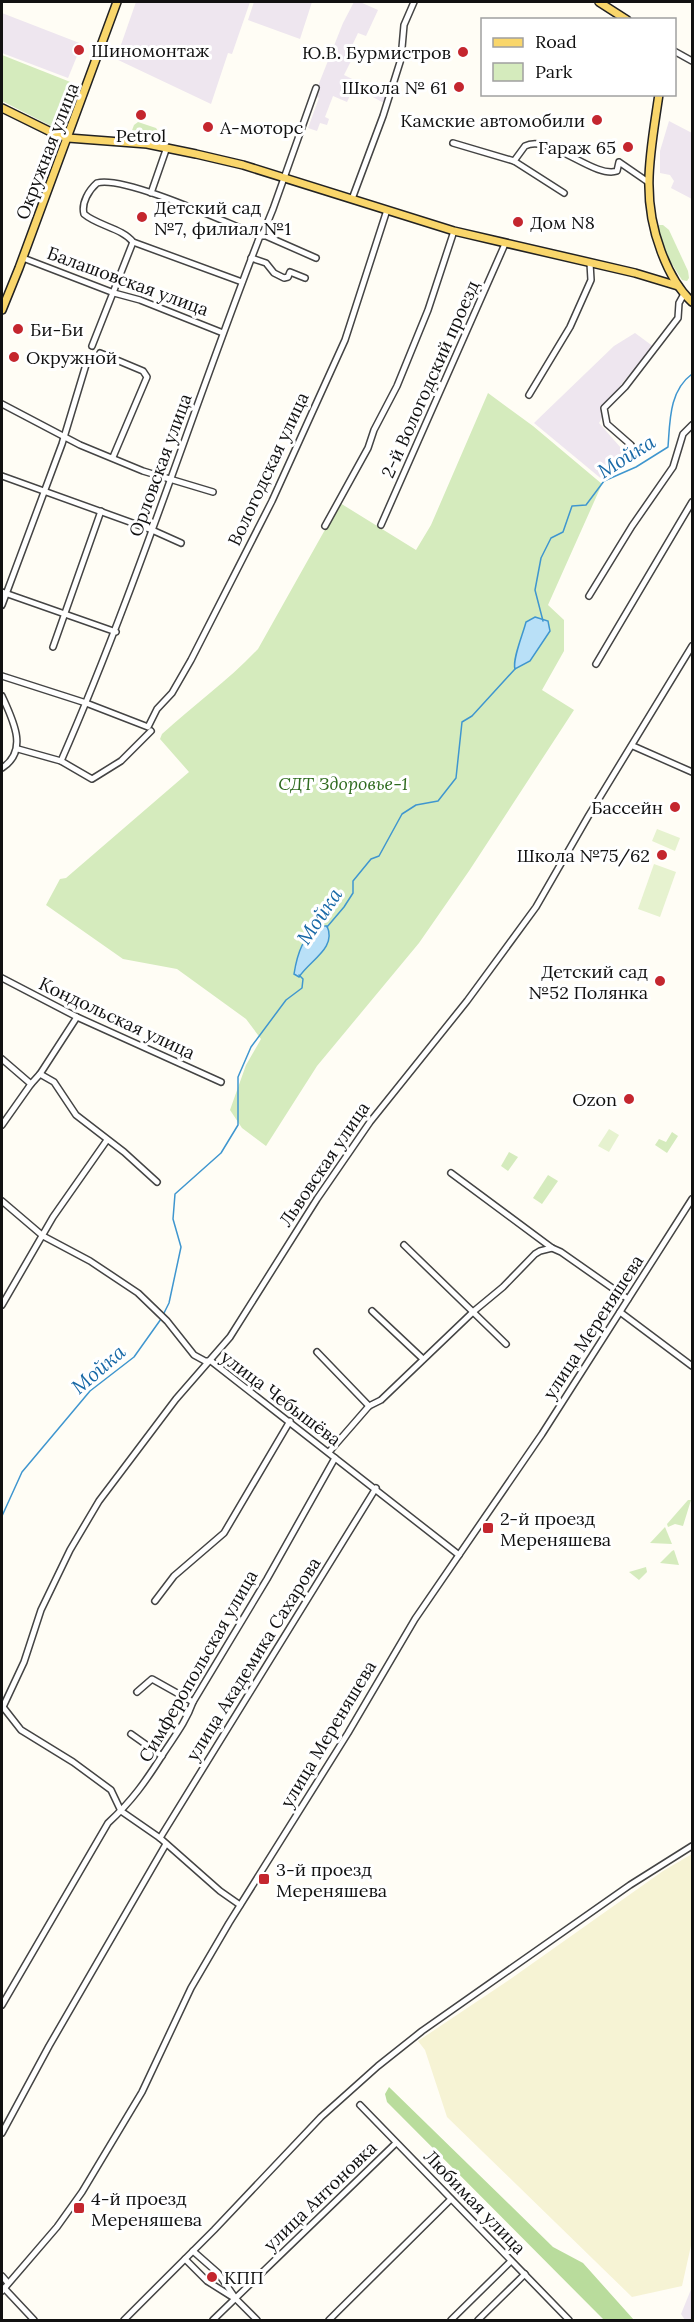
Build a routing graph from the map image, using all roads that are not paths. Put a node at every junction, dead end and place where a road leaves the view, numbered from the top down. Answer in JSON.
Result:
{"nodes":[{"id":1,"x":117,"y":2,"type":"edge"},
{"id":2,"x":414,"y":2,"type":"edge"},
{"id":3,"x":599,"y":2,"type":"edge"},
{"id":4,"x":624,"y":18,"type":"edge"},
{"id":5,"x":676,"y":52,"type":"edge"},
{"id":6,"x":693,"y":61,"type":"edge"},
{"id":7,"x":316,"y":88,"type":"dead end"},
{"id":8,"x":659,"y":96,"type":"edge"},
{"id":9,"x":2,"y":108,"type":"edge"},
{"id":10,"x":68,"y":138,"type":"junction"},
{"id":11,"x":453,"y":143,"type":"dead end"},
{"id":12,"x":166,"y":147,"type":"junction"},
{"id":13,"x":514,"y":161,"type":"junction"},
{"id":14,"x":282,"y":178,"type":"junction"},
{"id":15,"x":648,"y":182,"type":"junction"},
{"id":16,"x":151,"y":193,"type":"junction"},
{"id":17,"x":564,"y":193,"type":"dead end"},
{"id":18,"x":352,"y":199,"type":"junction"},
{"id":19,"x":387,"y":210,"type":"junction"},
{"id":20,"x":454,"y":231,"type":"junction"},
{"id":21,"x":260,"y":236,"type":"junction"},
{"id":22,"x":133,"y":242,"type":"junction"},
{"id":23,"x":505,"y":244,"type":"junction"},
{"id":24,"x":22,"y":258,"type":"junction"},
{"id":25,"x":251,"y":258,"type":"junction"},
{"id":26,"x":316,"y":258,"type":"dead end"},
{"id":27,"x":590,"y":263,"type":"junction"},
{"id":28,"x":305,"y":278,"type":"dead end"},
{"id":29,"x":242,"y":282,"type":"junction"},
{"id":30,"x":678,"y":286,"type":"junction"},
{"id":31,"x":114,"y":293,"type":"junction"},
{"id":32,"x":684,"y":294,"type":"junction"},
{"id":33,"x":693,"y":302,"type":"edge"},
{"id":34,"x":2,"y":310,"type":"edge"},
{"id":35,"x":223,"y":333,"type":"junction"},
{"id":36,"x":92,"y":346,"type":"dead end"},
{"id":37,"x":100,"y":353,"type":"dead end"},
{"id":38,"x":88,"y":358,"type":"dead end"},
{"id":39,"x":529,"y":395,"type":"dead end"},
{"id":40,"x":2,"y":404,"type":"edge"},
{"id":41,"x":693,"y":425,"type":"edge"},
{"id":42,"x":65,"y":436,"type":"junction"},
{"id":43,"x":631,"y":445,"type":"dead end"},
{"id":44,"x":113,"y":457,"type":"junction"},
{"id":45,"x":2,"y":476,"type":"edge"},
{"id":46,"x":171,"y":479,"type":"junction"},
{"id":47,"x":45,"y":492,"type":"junction"},
{"id":48,"x":213,"y":492,"type":"dead end"},
{"id":49,"x":693,"y":502,"type":"edge"},
{"id":50,"x":101,"y":511,"type":"junction"},
{"id":51,"x":381,"y":525,"type":"dead end"},
{"id":52,"x":324,"y":526,"type":"dead end"},
{"id":53,"x":152,"y":530,"type":"junction"},
{"id":54,"x":181,"y":543,"type":"dead end"},
{"id":55,"x":4,"y":592,"type":"edge"},
{"id":56,"x":589,"y":596,"type":"dead end"},
{"id":57,"x":2,"y":605,"type":"edge"},
{"id":58,"x":66,"y":613,"type":"junction"},
{"id":59,"x":116,"y":632,"type":"junction"},
{"id":60,"x":693,"y":646,"type":"edge"},
{"id":61,"x":53,"y":647,"type":"dead end"},
{"id":62,"x":596,"y":664,"type":"dead end"},
{"id":63,"x":2,"y":676,"type":"edge"},
{"id":64,"x":2,"y":696,"type":"edge"},
{"id":65,"x":86,"y":703,"type":"junction"},
{"id":66,"x":149,"y":729,"type":"junction"},
{"id":67,"x":633,"y":746,"type":"junction"},
{"id":68,"x":18,"y":749,"type":"junction"},
{"id":69,"x":61,"y":761,"type":"junction"},
{"id":70,"x":2,"y":768,"type":"edge"},
{"id":71,"x":693,"y":772,"type":"edge"},
{"id":72,"x":2,"y":978,"type":"edge"},
{"id":73,"x":77,"y":1017,"type":"junction"},
{"id":74,"x":2,"y":1059,"type":"edge"},
{"id":75,"x":40,"y":1074,"type":"junction"},
{"id":76,"x":221,"y":1082,"type":"dead end"},
{"id":77,"x":31,"y":1084,"type":"junction"},
{"id":78,"x":2,"y":1125,"type":"edge"},
{"id":79,"x":107,"y":1140,"type":"junction"},
{"id":80,"x":451,"y":1173,"type":"dead end"},
{"id":81,"x":157,"y":1182,"type":"dead end"},
{"id":82,"x":693,"y":1199,"type":"edge"},
{"id":83,"x":2,"y":1200,"type":"edge"},
{"id":84,"x":43,"y":1236,"type":"junction"},
{"id":85,"x":404,"y":1245,"type":"dead end"},
{"id":86,"x":552,"y":1248,"type":"junction"},
{"id":87,"x":628,"y":1299,"type":"junction"},
{"id":88,"x":2,"y":1305,"type":"edge"},
{"id":89,"x":372,"y":1311,"type":"dead end"},
{"id":90,"x":474,"y":1311,"type":"junction"},
{"id":91,"x":620,"y":1312,"type":"junction"},
{"id":92,"x":506,"y":1344,"type":"dead end"},
{"id":93,"x":317,"y":1352,"type":"dead end"},
{"id":94,"x":423,"y":1359,"type":"junction"},
{"id":95,"x":211,"y":1361,"type":"junction"},
{"id":96,"x":693,"y":1366,"type":"edge"},
{"id":97,"x":369,"y":1406,"type":"junction"},
{"id":98,"x":290,"y":1421,"type":"junction"},
{"id":99,"x":329,"y":1452,"type":"junction"},
{"id":100,"x":335,"y":1458,"type":"junction"},
{"id":101,"x":376,"y":1488,"type":"junction"},
{"id":102,"x":459,"y":1555,"type":"junction"},
{"id":103,"x":154,"y":1601,"type":"dead end"},
{"id":104,"x":137,"y":1692,"type":"dead end"},
{"id":105,"x":193,"y":1702,"type":"junction"},
{"id":106,"x":2,"y":1707,"type":"edge"},
{"id":107,"x":131,"y":1734,"type":"dead end"},
{"id":108,"x":162,"y":1756,"type":"junction"},
{"id":109,"x":121,"y":1811,"type":"junction"},
{"id":110,"x":160,"y":1838,"type":"junction"},
{"id":111,"x":166,"y":1844,"type":"junction"},
{"id":112,"x":693,"y":1846,"type":"edge"},
{"id":113,"x":240,"y":1905,"type":"junction"},
{"id":114,"x":2,"y":2005,"type":"edge"},
{"id":115,"x":360,"y":2105,"type":"dead end"},
{"id":116,"x":2,"y":2133,"type":"edge"},
{"id":117,"x":396,"y":2143,"type":"junction"},
{"id":118,"x":451,"y":2199,"type":"junction"},
{"id":119,"x":193,"y":2251,"type":"junction"},
{"id":120,"x":185,"y":2259,"type":"junction"},
{"id":121,"x":512,"y":2261,"type":"junction"},
{"id":122,"x":525,"y":2274,"type":"junction"},
{"id":123,"x":2,"y":2276,"type":"edge"},
{"id":124,"x":4,"y":2287,"type":"edge"},
{"id":125,"x":236,"y":2299,"type":"junction"},
{"id":126,"x":34,"y":2320,"type":"edge"},
{"id":127,"x":124,"y":2320,"type":"edge"},
{"id":128,"x":213,"y":2320,"type":"edge"},
{"id":129,"x":257,"y":2320,"type":"edge"},
{"id":130,"x":329,"y":2320,"type":"edge"},
{"id":131,"x":451,"y":2320,"type":"edge"},
{"id":132,"x":478,"y":2320,"type":"edge"},
{"id":133,"x":569,"y":2320,"type":"edge"}],
"edges":[{"from":1,"to":10,"type":"main road","name":"Окружная улица"},
{"from":2,"to":18,"type":"street"},
{"from":3,"to":4,"type":"main road"},
{"from":5,"to":6,"type":"street"},
{"from":7,"to":14,"type":"street","name":"Орловская улица"},
{"from":8,"to":15,"type":"main road"},
{"from":9,"to":10,"type":"main road"},
{"from":10,"to":12,"type":"main road"},
{"from":10,"to":24,"type":"main road","name":"Окружная улица"},
{"from":11,"to":13,"type":"street"},
{"from":12,"to":14,"type":"main road"},
{"from":12,"to":16,"type":"street"},
{"from":13,"to":15,"type":"street"},
{"from":13,"to":17,"type":"street"},
{"from":14,"to":18,"type":"main road"},
{"from":14,"to":21,"type":"street","name":"Орловская улица"},
{"from":15,"to":30,"type":"main road"},
{"from":16,"to":21,"type":"street"},
{"from":16,"to":22,"type":"street"},
{"from":18,"to":19,"type":"main road"},
{"from":19,"to":20,"type":"main road"},
{"from":19,"to":66,"type":"street","name":"Вологодская улица"},
{"from":20,"to":23,"type":"main road"},
{"from":20,"to":52,"type":"street"},
{"from":21,"to":25,"type":"street","name":"Орловская улица"},
{"from":21,"to":26,"type":"street"},
{"from":22,"to":29,"type":"street"},
{"from":22,"to":31,"type":"street"},
{"from":23,"to":27,"type":"main road"},
{"from":23,"to":51,"type":"street","name":"2-й Вологодский проезд"},
{"from":24,"to":31,"type":"street","name":"Балашовская улица"},
{"from":24,"to":34,"type":"main road","name":"Окружная улица"},
{"from":25,"to":28,"type":"street"},
{"from":25,"to":29,"type":"street","name":"Орловская улица"},
{"from":27,"to":30,"type":"main road"},
{"from":27,"to":39,"type":"street"},
{"from":29,"to":35,"type":"street","name":"Орловская улица"},
{"from":30,"to":32,"type":"main road"},
{"from":31,"to":35,"type":"street","name":"Балашовская улица"},
{"from":31,"to":36,"type":"street"},
{"from":32,"to":33,"type":"main road"},
{"from":32,"to":43,"type":"street"},
{"from":35,"to":46,"type":"street","name":"Орловская улица"},
{"from":37,"to":44,"type":"street"},
{"from":38,"to":42,"type":"street"},
{"from":40,"to":42,"type":"street"},
{"from":41,"to":56,"type":"street"},
{"from":42,"to":44,"type":"street"},
{"from":42,"to":47,"type":"street"},
{"from":44,"to":46,"type":"street"},
{"from":45,"to":47,"type":"street"},
{"from":46,"to":48,"type":"street"},
{"from":46,"to":53,"type":"street","name":"Орловская улица"},
{"from":47,"to":50,"type":"street"},
{"from":47,"to":55,"type":"street"},
{"from":49,"to":62,"type":"street"},
{"from":50,"to":53,"type":"street"},
{"from":50,"to":58,"type":"street"},
{"from":53,"to":54,"type":"street"},
{"from":53,"to":59,"type":"street","name":"Орловская улица"},
{"from":55,"to":57,"type":"street"},
{"from":55,"to":58,"type":"street"},
{"from":58,"to":59,"type":"street"},
{"from":58,"to":61,"type":"street"},
{"from":59,"to":65,"type":"street","name":"Орловская улица"},
{"from":60,"to":67,"type":"street","name":"Львовская улица"},
{"from":63,"to":65,"type":"street"},
{"from":64,"to":68,"type":"street"},
{"from":65,"to":66,"type":"street"},
{"from":65,"to":69,"type":"street","name":"Орловская улица"},
{"from":66,"to":69,"type":"street","name":"Вологодская улица"},
{"from":67,"to":71,"type":"street"},
{"from":67,"to":95,"type":"street","name":"Львовская улица"},
{"from":68,"to":69,"type":"street"},
{"from":68,"to":70,"type":"street"},
{"from":72,"to":73,"type":"street","name":"Кондольская улица"},
{"from":73,"to":75,"type":"street"},
{"from":73,"to":76,"type":"street","name":"Кондольская улица"},
{"from":74,"to":77,"type":"street"},
{"from":75,"to":77,"type":"street"},
{"from":75,"to":79,"type":"street"},
{"from":77,"to":78,"type":"street"},
{"from":79,"to":81,"type":"street"},
{"from":79,"to":84,"type":"street"},
{"from":80,"to":86,"type":"street"},
{"from":82,"to":87,"type":"street","name":"улица Мереняшева"},
{"from":83,"to":84,"type":"street","name":"улица Чебышёва"},
{"from":84,"to":88,"type":"street"},
{"from":84,"to":95,"type":"street","name":"улица Чебышёва"},
{"from":85,"to":90,"type":"street"},
{"from":86,"to":87,"type":"street"},
{"from":86,"to":90,"type":"street"},
{"from":87,"to":91,"type":"street","name":"улица Мереняшева"},
{"from":89,"to":94,"type":"street"},
{"from":90,"to":92,"type":"street"},
{"from":90,"to":94,"type":"street"},
{"from":91,"to":96,"type":"street"},
{"from":91,"to":102,"type":"street","name":"улица Мереняшева"},
{"from":93,"to":97,"type":"street"},
{"from":94,"to":97,"type":"street"},
{"from":95,"to":98,"type":"street","name":"улица Чебышёва"},
{"from":95,"to":106,"type":"street","name":"Львовская улица"},
{"from":97,"to":99,"type":"street"},
{"from":98,"to":99,"type":"street","name":"улица Чебышёва"},
{"from":98,"to":103,"type":"street"},
{"from":99,"to":100,"type":"street","name":"улица Чебышёва"},
{"from":100,"to":101,"type":"street","name":"улица Чебышёва"},
{"from":100,"to":105,"type":"street","name":"Симферопольская улица"},
{"from":101,"to":102,"type":"street","name":"улица Чебышёва"},
{"from":101,"to":110,"type":"street","name":"улица Академика Сахарова"},
{"from":102,"to":113,"type":"street","name":"улица Мереняшева"},
{"from":104,"to":105,"type":"street"},
{"from":105,"to":108,"type":"street","name":"Симферопольская улица"},
{"from":106,"to":109,"type":"street"},
{"from":107,"to":108,"type":"street"},
{"from":108,"to":109,"type":"street","name":"Симферопольская улица"},
{"from":109,"to":110,"type":"street"},
{"from":109,"to":114,"type":"street","name":"Симферопольская улица"},
{"from":110,"to":111,"type":"street"},
{"from":111,"to":113,"type":"street"},
{"from":111,"to":116,"type":"street"},
{"from":112,"to":119,"type":"street"},
{"from":113,"to":124,"type":"street","name":"улица Мереняшева"},
{"from":115,"to":117,"type":"street","name":"Любимая улица"},
{"from":117,"to":118,"type":"street","name":"Любимая улица"},
{"from":117,"to":125,"type":"street","name":"улица Антоновка"},
{"from":118,"to":121,"type":"street","name":"Любимая улица"},
{"from":118,"to":130,"type":"street"},
{"from":119,"to":120,"type":"street"},
{"from":119,"to":125,"type":"street"},
{"from":120,"to":125,"type":"street"},
{"from":120,"to":127,"type":"street"},
{"from":121,"to":122,"type":"street","name":"Любимая улица"},
{"from":121,"to":131,"type":"street"},
{"from":122,"to":132,"type":"street"},
{"from":122,"to":133,"type":"street","name":"Любимая улица"},
{"from":123,"to":124,"type":"street"},
{"from":124,"to":126,"type":"street"},
{"from":125,"to":128,"type":"street","name":"улица Антоновка"},
{"from":125,"to":129,"type":"street"}]}
